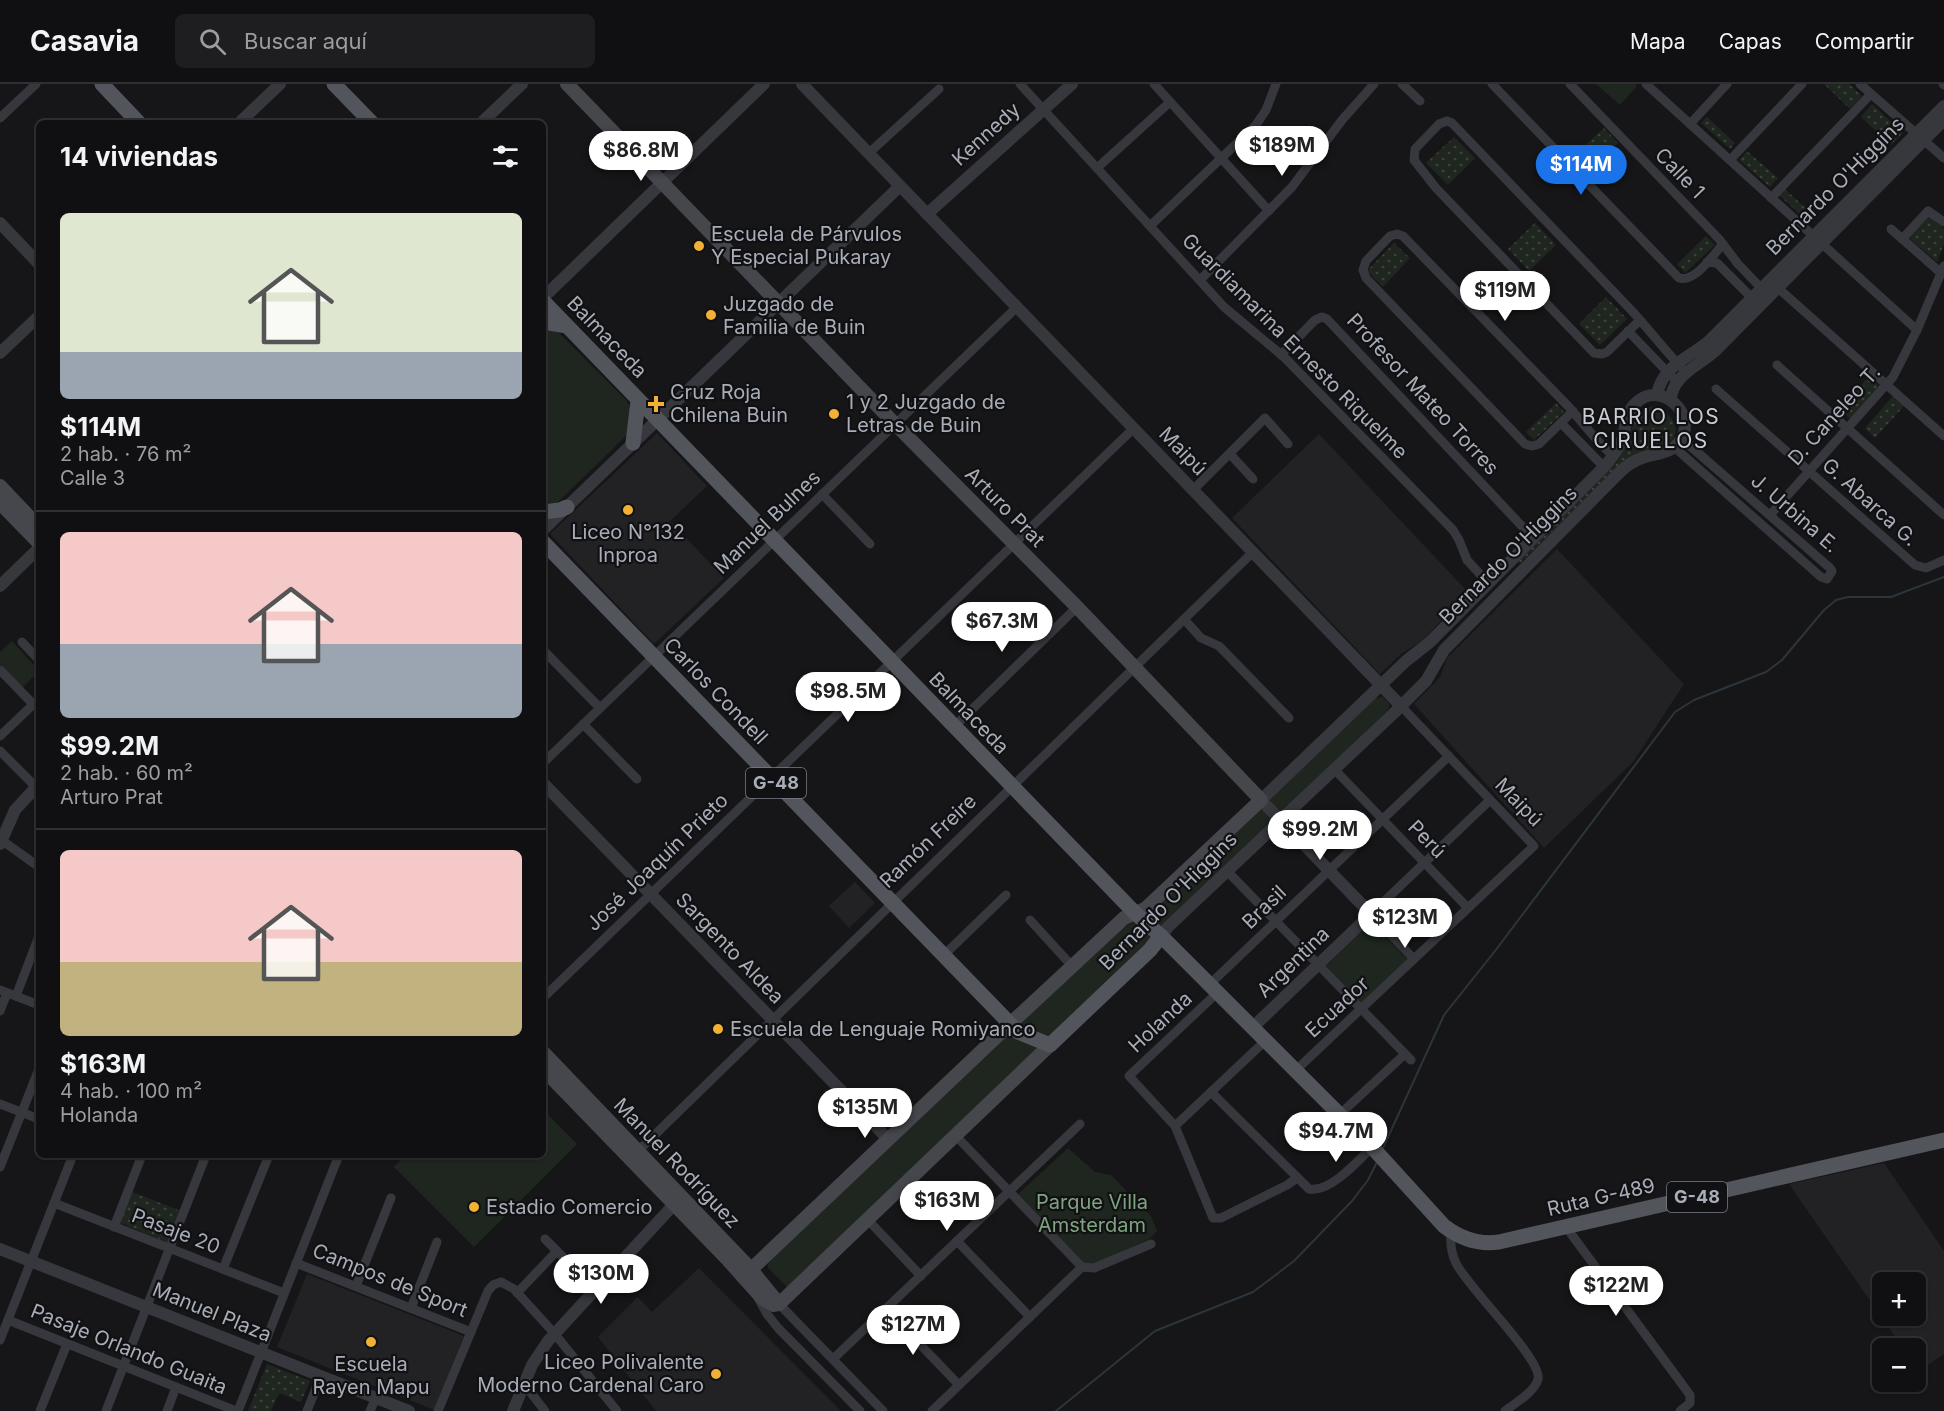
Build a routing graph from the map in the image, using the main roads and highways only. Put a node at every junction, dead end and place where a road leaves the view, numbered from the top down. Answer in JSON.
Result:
{"nodes":[{"id":1,"x":102,"y":84,"type":"edge"},
{"id":2,"x":334,"y":84,"type":"edge"},
{"id":3,"x":567,"y":84,"type":"edge"},
{"id":4,"x":136,"y":120,"type":"edge"},
{"id":5,"x":369,"y":120,"type":"edge"},
{"id":6,"x":546,"y":304,"type":"edge"},
{"id":7,"x":546,"y":322,"type":"edge"},
{"id":8,"x":567,"y":326,"type":"junction"},
{"id":9,"x":638,"y":401,"type":"junction"},
{"id":10,"x":633,"y":443,"type":"road end"},
{"id":11,"x":2,"y":496,"type":"edge"},
{"id":12,"x":567,"y":507,"type":"road end"},
{"id":13,"x":546,"y":512,"type":"edge"},
{"id":14,"x":36,"y":524,"type":"edge"},
{"id":15,"x":36,"y":542,"type":"edge"},
{"id":16,"x":546,"y":545,"type":"edge"},
{"id":17,"x":1261,"y":800,"type":"joint"},
{"id":18,"x":1135,"y":913,"type":"junction"},
{"id":19,"x":1161,"y":936,"type":"junction"},
{"id":20,"x":1009,"y":1024,"type":"junction"},
{"id":21,"x":1050,"y":1045,"type":"junction"},
{"id":22,"x":546,"y":1055,"type":"edge"},
{"id":23,"x":546,"y":1071,"type":"edge"},
{"id":24,"x":1944,"y":1140,"type":"edge"},
{"id":25,"x":1377,"y":1153,"type":"joint"},
{"id":26,"x":634,"y":1155,"type":"junction"},
{"id":27,"x":747,"y":1273,"type":"junction"},
{"id":28,"x":779,"y":1304,"type":"junction"}],
"edges":[{"from":1,"to":4,"type":"main road"},
{"from":2,"to":5,"type":"main road"},
{"from":3,"to":17,"type":"main road","name":"Arturo Prat"},
{"from":6,"to":8,"type":"main road","name":"Balmaceda"},
{"from":7,"to":8,"type":"main road"},
{"from":8,"to":9,"type":"main road","name":"Balmaceda"},
{"from":9,"to":10,"type":"main road"},
{"from":9,"to":18,"type":"main road","name":"Balmaceda"},
{"from":11,"to":14,"type":"main road"},
{"from":11,"to":15,"type":"main road"},
{"from":12,"to":13,"type":"main road"},
{"from":16,"to":20,"type":"main road","name":"Carlos Condell","number":"G-48"},
{"from":17,"to":18,"type":"main road","name":"Bernardo O'Higgins"},
{"from":18,"to":19,"type":"main road","name":"Balmaceda"},
{"from":18,"to":20,"type":"main road","name":"Bernardo O'Higgins"},
{"from":19,"to":21,"type":"main road","name":"Bernardo O'Higgins"},
{"from":19,"to":25,"type":"main road","name":"Balmaceda","number":"G-48"},
{"from":20,"to":21,"type":"main road","number":"G-48"},
{"from":20,"to":27,"type":"main road","name":"Bernardo O'Higgins"},
{"from":21,"to":28,"type":"main road","name":"Bernardo O'Higgins"},
{"from":22,"to":26,"type":"main road","name":"Manuel Rodríguez"},
{"from":23,"to":26,"type":"main road","name":"Manuel Rodríguez"},
{"from":24,"to":25,"type":"main road","name":"Ruta G-489","number":"G-48"},
{"from":26,"to":27,"type":"main road","name":"Manuel Rodríguez"},
{"from":27,"to":28,"type":"main road","name":"Manuel Rodríguez"},
{"from":27,"to":28,"type":"main road","name":"Manuel Rodríguez"}]}
